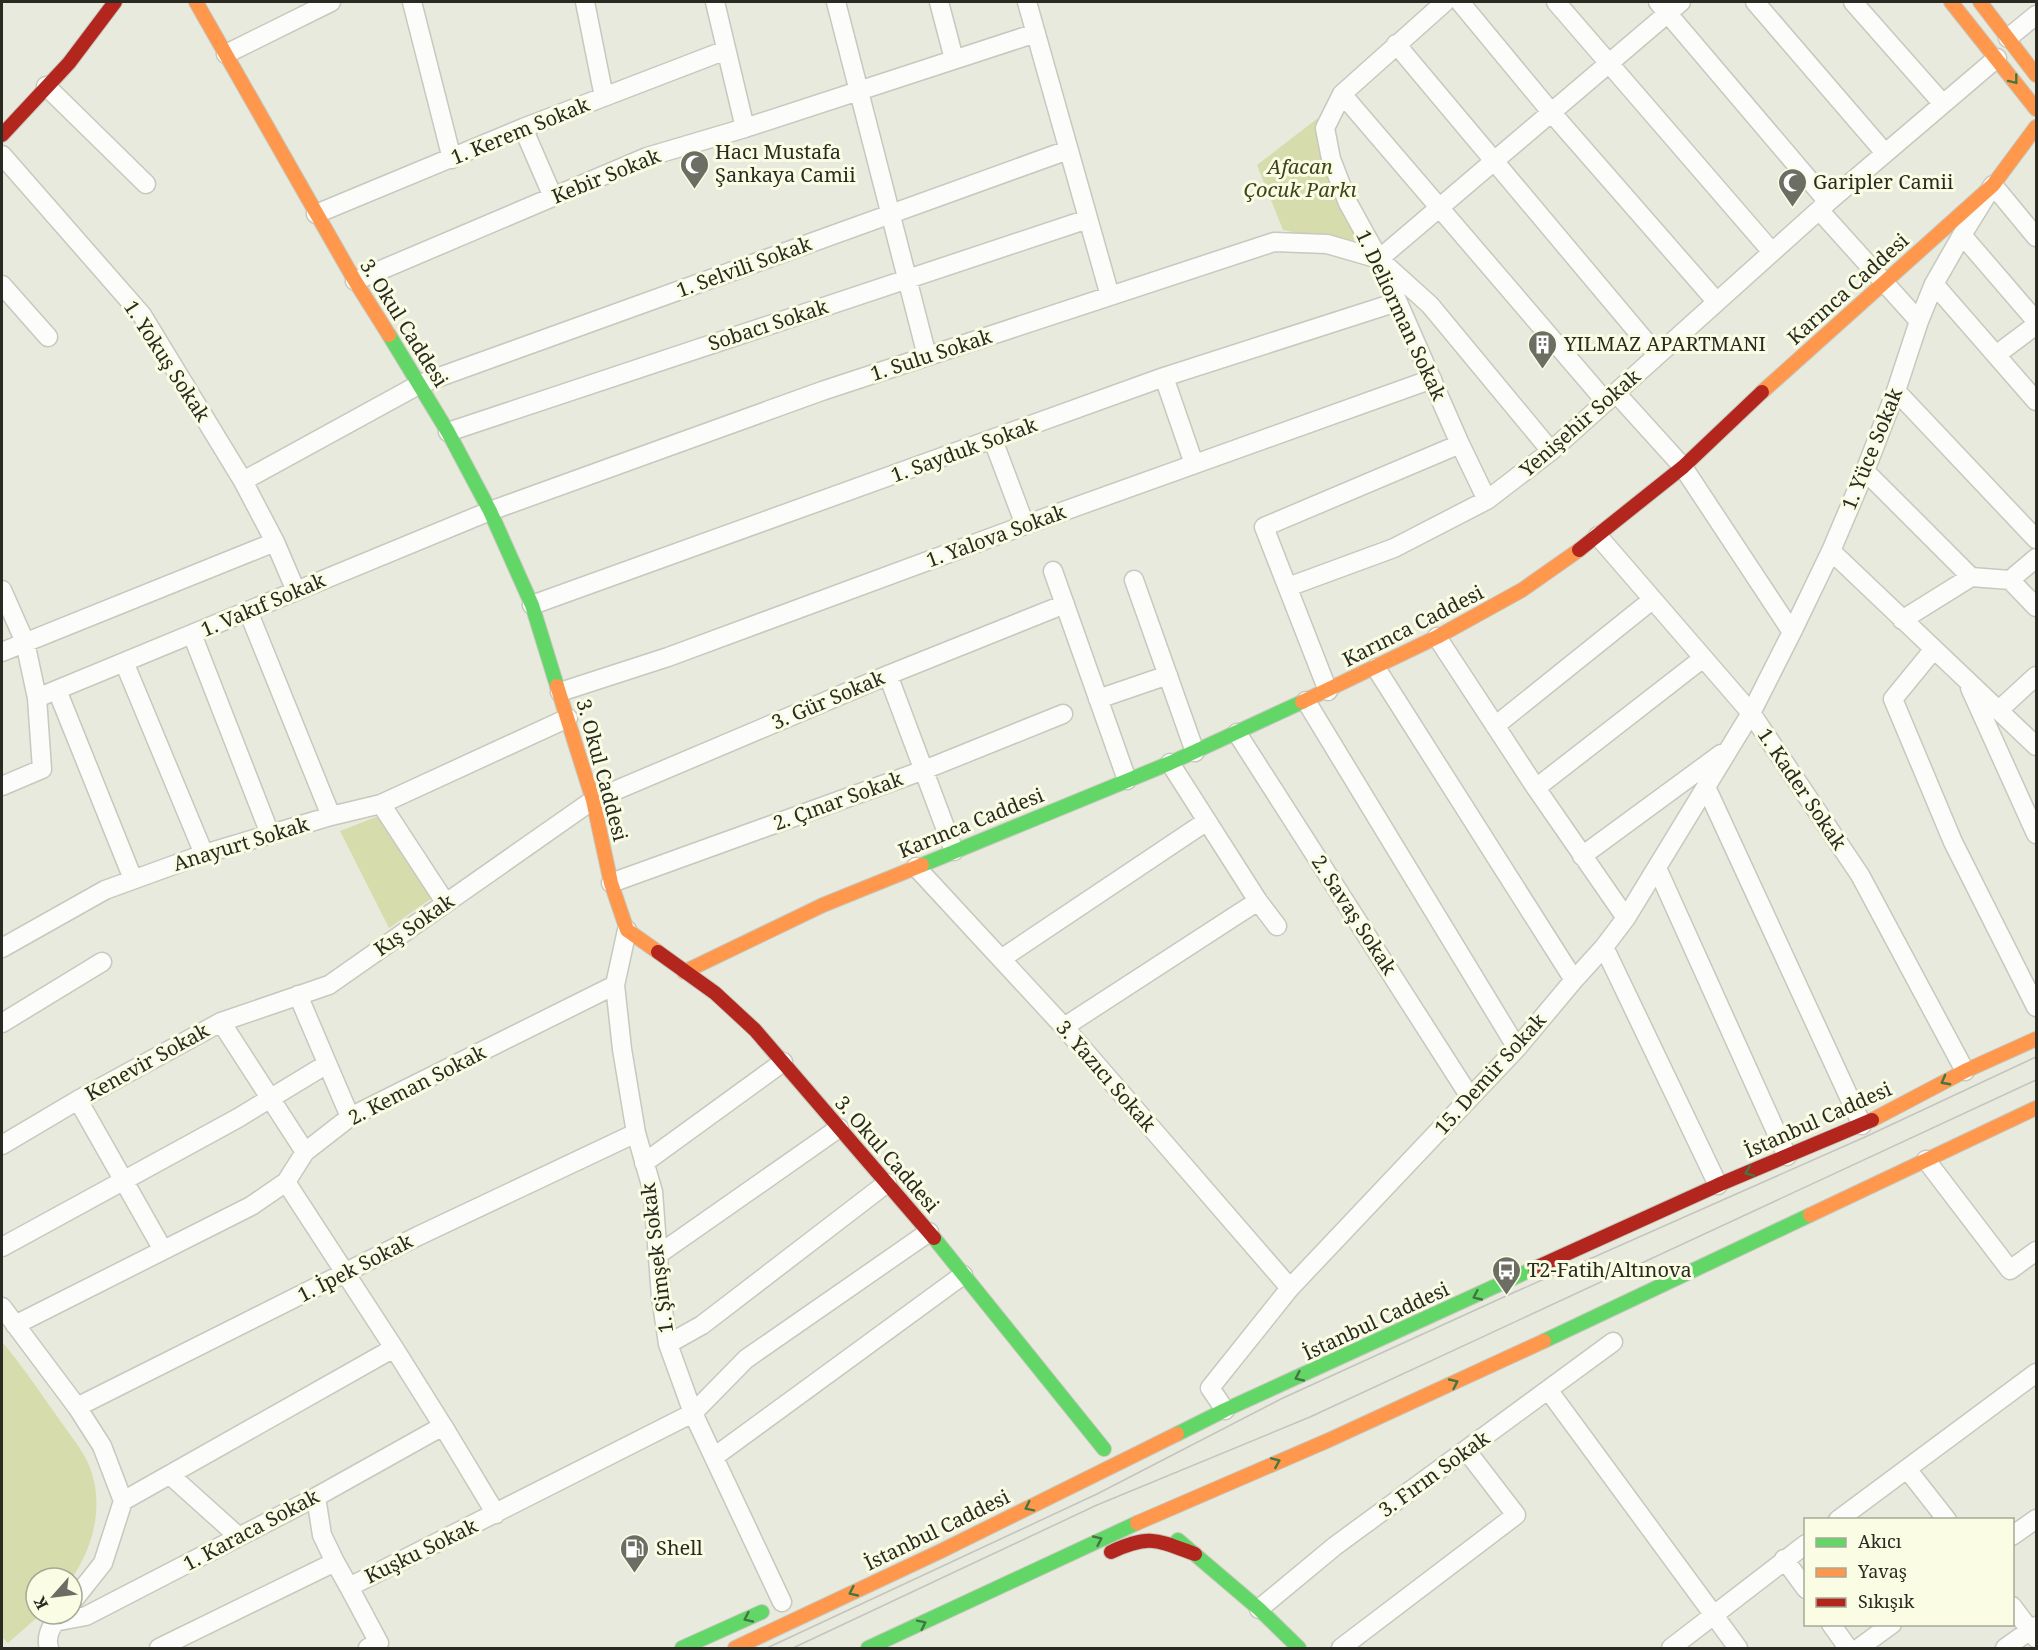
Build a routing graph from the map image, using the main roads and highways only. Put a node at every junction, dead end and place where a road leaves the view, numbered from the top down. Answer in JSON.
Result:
{"nodes":[{"id":1,"x":115,"y":2,"type":"edge"},
{"id":2,"x":196,"y":2,"type":"edge"},
{"id":3,"x":1951,"y":2,"type":"edge"},
{"id":4,"x":1980,"y":2,"type":"edge"},
{"id":5,"x":2037,"y":75,"type":"edge"},
{"id":6,"x":2037,"y":109,"type":"edge"},
{"id":7,"x":2037,"y":127,"type":"edge"},
{"id":8,"x":2,"y":135,"type":"edge"},
{"id":9,"x":684,"y":972,"type":"junction"},
{"id":10,"x":2019,"y":1032,"type":"dead end"},
{"id":11,"x":2037,"y":1039,"type":"edge"},
{"id":12,"x":1965,"y":1071,"type":"junction"},
{"id":13,"x":2037,"y":1108,"type":"edge"},
{"id":14,"x":1116,"y":1464,"type":"junction"},
{"id":15,"x":1212,"y":1490,"type":"junction"},
{"id":16,"x":1197,"y":1513,"type":"dead end"},
{"id":17,"x":1121,"y":1530,"type":"junction"},
{"id":18,"x":1195,"y":1554,"type":"junction"},
{"id":19,"x":1102,"y":1556,"type":"dead end"},
{"id":20,"x":1220,"y":1557,"type":"dead end"},
{"id":21,"x":787,"y":1600,"type":"road end"},
{"id":22,"x":1258,"y":1609,"type":"junction"},
{"id":23,"x":682,"y":1648,"type":"edge"},
{"id":24,"x":735,"y":1648,"type":"edge"},
{"id":25,"x":868,"y":1648,"type":"edge"},
{"id":26,"x":1299,"y":1648,"type":"edge"}],
"edges":[{"from":1,"to":8,"type":"main road"},
{"from":2,"to":9,"type":"main road","name":"3. Okul Caddesi"},
{"from":3,"to":6,"type":"main road","one_way":true},
{"from":4,"to":5,"type":"main road"},
{"from":7,"to":9,"type":"main road","name":"Karınca Caddesi"},
{"from":9,"to":14,"type":"main road","name":"3. Okul Caddesi"},
{"from":10,"to":12,"type":"main road"},
{"from":11,"to":12,"type":"main road","name":"İstanbul Caddesi"},
{"from":12,"to":14,"type":"main road","name":"İstanbul Caddesi","one_way":true},
{"from":15,"to":13,"type":"main road","one_way":true},
{"from":14,"to":24,"type":"main road","name":"İstanbul Caddesi","one_way":true},
{"from":15,"to":16,"type":"main road"},
{"from":15,"to":17,"type":"main road"},
{"from":17,"to":18,"type":"main road"},
{"from":25,"to":17,"type":"main road","one_way":true},
{"from":18,"to":19,"type":"main road"},
{"from":18,"to":22,"type":"main road"},
{"from":20,"to":22,"type":"main road"},
{"from":21,"to":23,"type":"main road","one_way":true},
{"from":22,"to":26,"type":"main road"}]}
